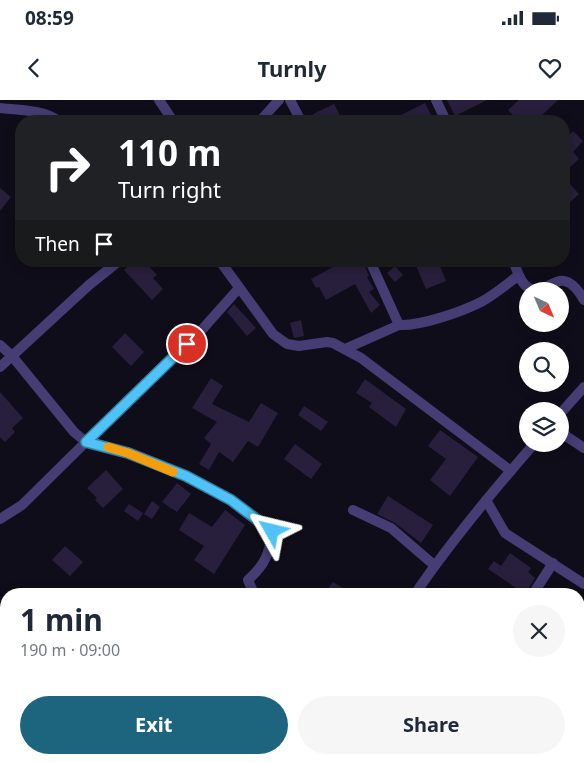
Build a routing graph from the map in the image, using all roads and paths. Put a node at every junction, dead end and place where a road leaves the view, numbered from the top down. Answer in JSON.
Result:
{"nodes":[{"id":1,"x":159,"y":100,"type":"edge"},
{"id":2,"x":279,"y":100,"type":"edge"},
{"id":3,"x":290,"y":100,"type":"edge"},
{"id":4,"x":436,"y":100,"type":"edge"},
{"id":5,"x":0,"y":108,"type":"edge"},
{"id":6,"x":42,"y":115,"type":"edge"},
{"id":7,"x":168,"y":115,"type":"edge"},
{"id":8,"x":265,"y":115,"type":"edge"},
{"id":9,"x":298,"y":115,"type":"edge"},
{"id":10,"x":443,"y":115,"type":"edge"},
{"id":11,"x":112,"y":267,"type":"edge"},
{"id":12,"x":224,"y":267,"type":"edge"},
{"id":13,"x":373,"y":267,"type":"edge"},
{"id":14,"x":516,"y":267,"type":"edge"},
{"id":15,"x":519,"y":275,"type":"junction"},
{"id":16,"x":240,"y":288,"type":"junction"},
{"id":17,"x":584,"y":300,"type":"edge"},
{"id":18,"x":399,"y":325,"type":"junction"},
{"id":19,"x":0,"y":345,"type":"edge"},
{"id":20,"x":345,"y":349,"type":"junction"},
{"id":21,"x":12,"y":356,"type":"junction"},
{"id":22,"x":0,"y":367,"type":"edge"},
{"id":23,"x":584,"y":386,"type":"edge"},
{"id":24,"x":569,"y":404,"type":"edge"},
{"id":25,"x":569,"y":438,"type":"edge"},
{"id":26,"x":86,"y":442,"type":"junction"},
{"id":27,"x":584,"y":448,"type":"edge"},
{"id":28,"x":527,"y":452,"type":"edge"},
{"id":29,"x":511,"y":471,"type":"junction"},
{"id":30,"x":486,"y":500,"type":"junction"},
{"id":31,"x":353,"y":510,"type":"dead end"},
{"id":32,"x":0,"y":519,"type":"edge"},
{"id":33,"x":553,"y":563,"type":"junction"},
{"id":34,"x":434,"y":566,"type":"junction"},
{"id":35,"x":584,"y":584,"type":"edge"},
{"id":36,"x":251,"y":588,"type":"edge"},
{"id":37,"x":419,"y":588,"type":"edge"},
{"id":38,"x":537,"y":588,"type":"edge"}],
"edges":[{"from":1,"to":7,"type":"street"},
{"from":2,"to":8,"type":"street"},
{"from":3,"to":9,"type":"street"},
{"from":4,"to":10,"type":"street"},
{"from":5,"to":6,"type":"street"},
{"from":11,"to":21,"type":"street"},
{"from":12,"to":16,"type":"street"},
{"from":13,"to":18,"type":"street"},
{"from":14,"to":15,"type":"street"},
{"from":15,"to":17,"type":"street"},
{"from":15,"to":18,"type":"street"},
{"from":16,"to":20,"type":"street"},
{"from":16,"to":26,"type":"street"},
{"from":18,"to":20,"type":"street"},
{"from":19,"to":21,"type":"street"},
{"from":20,"to":29,"type":"street"},
{"from":21,"to":22,"type":"street"},
{"from":21,"to":26,"type":"street"},
{"from":23,"to":24,"type":"street"},
{"from":25,"to":27,"type":"street"},
{"from":26,"to":32,"type":"street"},
{"from":26,"to":36,"type":"street"},
{"from":28,"to":29,"type":"street"},
{"from":29,"to":30,"type":"street"},
{"from":30,"to":33,"type":"street"},
{"from":30,"to":34,"type":"street"},
{"from":31,"to":34,"type":"street"},
{"from":33,"to":35,"type":"street"},
{"from":33,"to":38,"type":"street"},
{"from":34,"to":37,"type":"street"}]}
